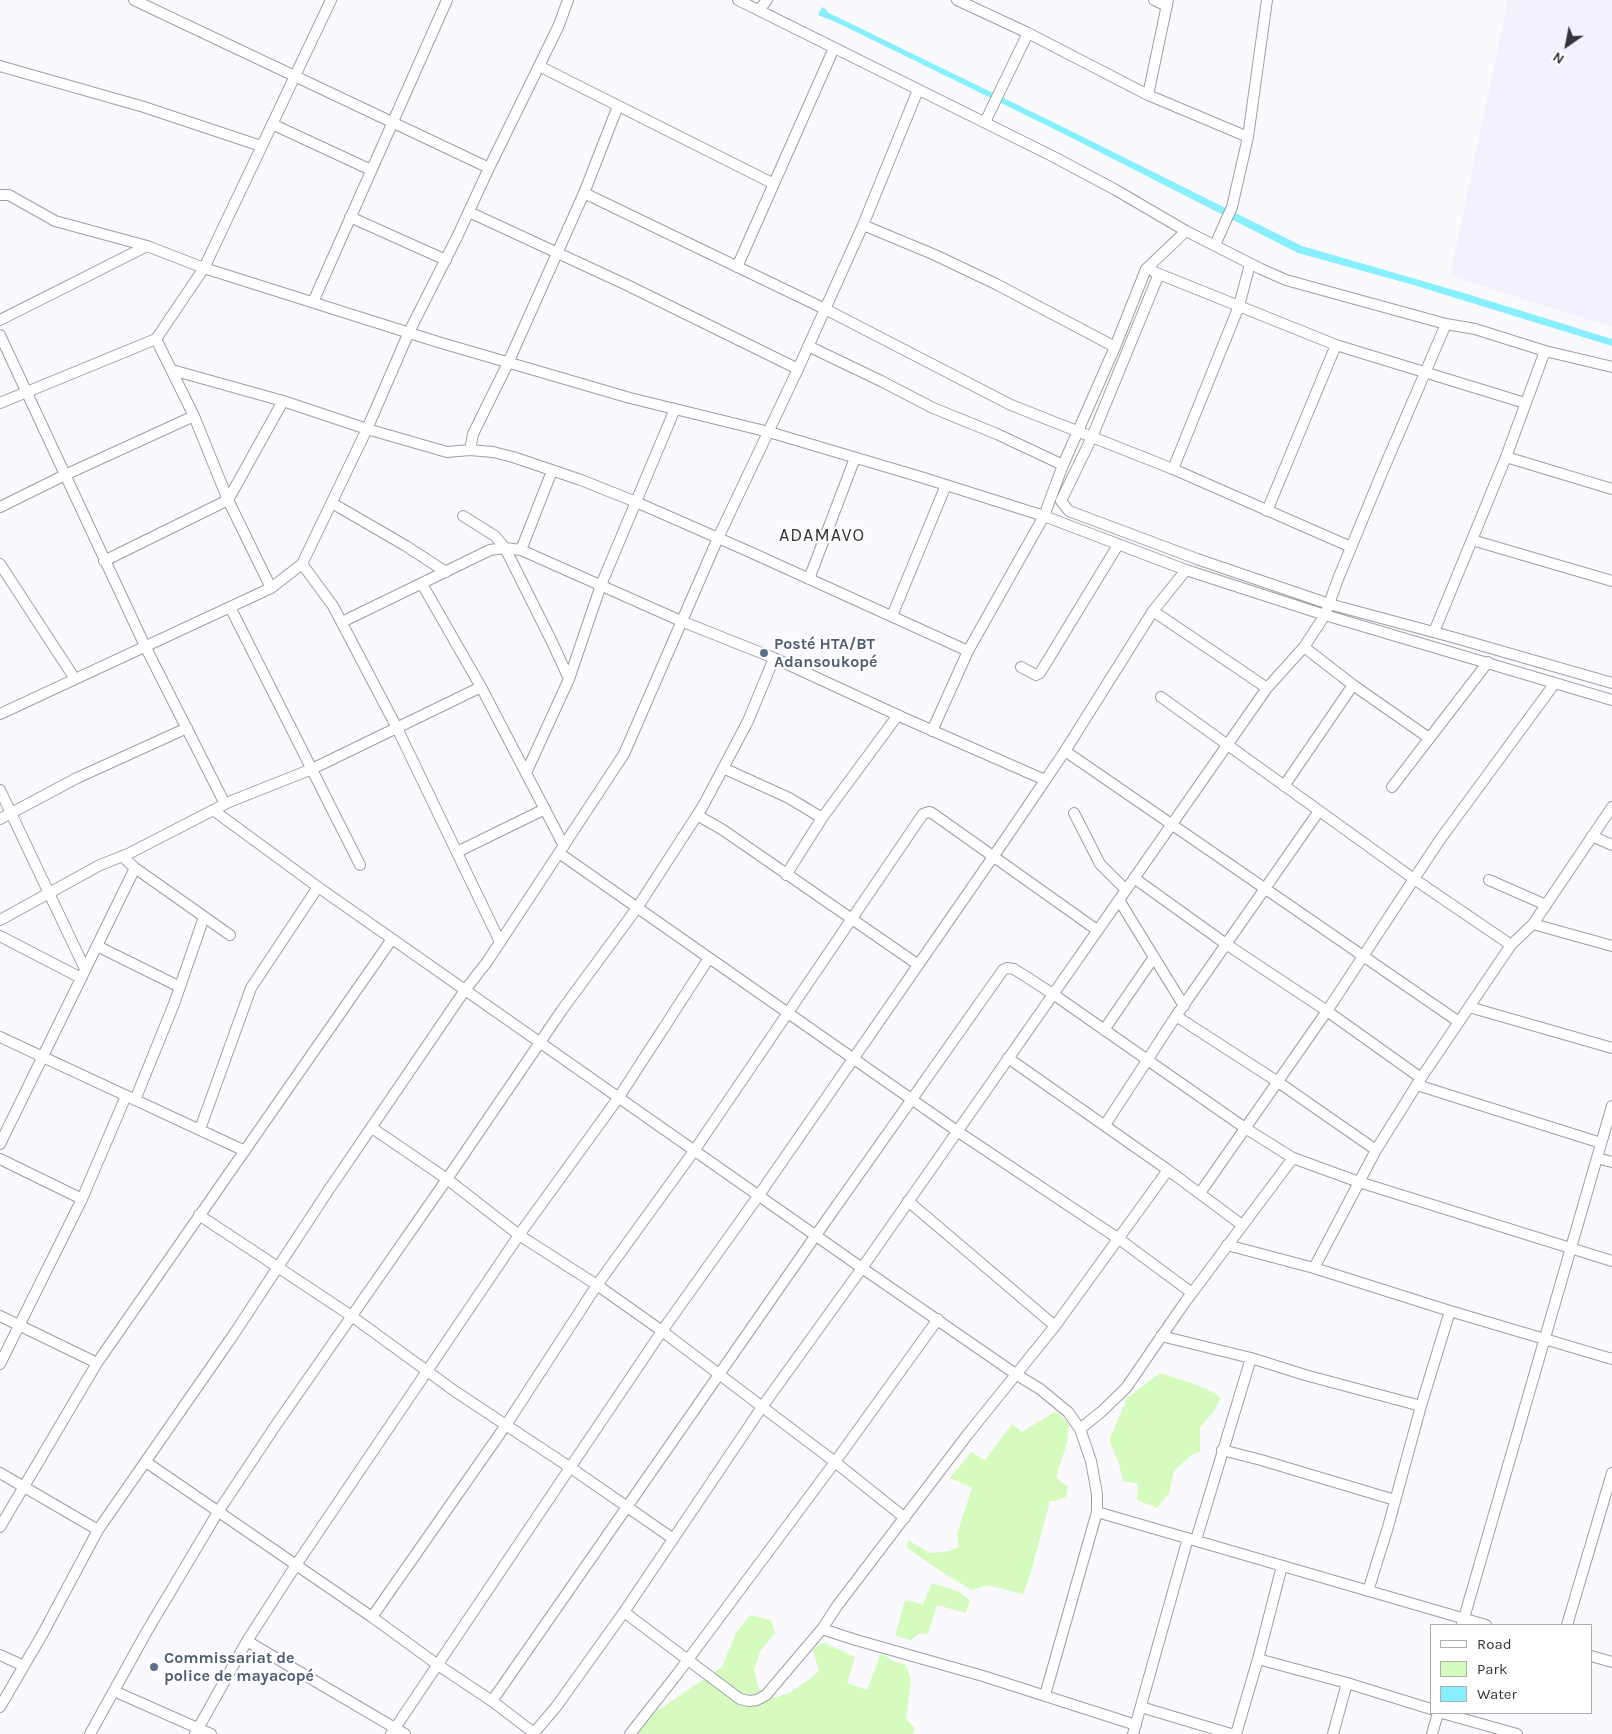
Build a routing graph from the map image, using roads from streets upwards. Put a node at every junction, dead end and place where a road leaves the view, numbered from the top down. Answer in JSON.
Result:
{"nodes":[{"id":1,"x":134,"y":0,"type":"edge"},
{"id":2,"x":330,"y":0,"type":"edge"},
{"id":3,"x":447,"y":0,"type":"edge"},
{"id":4,"x":568,"y":0,"type":"edge"},
{"id":5,"x":738,"y":0,"type":"edge"},
{"id":6,"x":768,"y":0,"type":"edge"},
{"id":7,"x":957,"y":0,"type":"edge"},
{"id":8,"x":1154,"y":0,"type":"edge"},
{"id":9,"x":1267,"y":0,"type":"edge"},
{"id":10,"x":1168,"y":3,"type":"edge"},
{"id":11,"x":759,"y":10,"type":"junction"},
{"id":12,"x":1028,"y":33,"type":"junction"},
{"id":13,"x":834,"y":48,"type":"junction"},
{"id":14,"x":0,"y":66,"type":"edge"},
{"id":15,"x":539,"y":66,"type":"junction"},
{"id":16,"x":294,"y":76,"type":"junction"},
{"id":17,"x":918,"y":90,"type":"junction"},
{"id":18,"x":1148,"y":95,"type":"junction"},
{"id":19,"x":618,"y":106,"type":"junction"},
{"id":20,"x":392,"y":122,"type":"junction"},
{"id":21,"x":985,"y":122,"type":"junction"},
{"id":22,"x":272,"y":124,"type":"junction"},
{"id":23,"x":1248,"y":136,"type":"junction"},
{"id":24,"x":261,"y":146,"type":"junction"},
{"id":25,"x":489,"y":168,"type":"junction"},
{"id":26,"x":371,"y":170,"type":"junction"},
{"id":27,"x":772,"y":183,"type":"junction"},
{"id":28,"x":584,"y":193,"type":"junction"},
{"id":29,"x":0,"y":195,"type":"edge"},
{"id":30,"x":469,"y":212,"type":"junction"},
{"id":31,"x":350,"y":217,"type":"junction"},
{"id":32,"x":863,"y":225,"type":"junction"},
{"id":33,"x":1186,"y":231,"type":"junction"},
{"id":34,"x":1215,"y":245,"type":"junction"},
{"id":35,"x":147,"y":246,"type":"junction"},
{"id":36,"x":556,"y":252,"type":"junction"},
{"id":37,"x":446,"y":260,"type":"junction"},
{"id":38,"x":1250,"y":264,"type":"junction"},
{"id":39,"x":737,"y":267,"type":"junction"},
{"id":40,"x":204,"y":268,"type":"junction"},
{"id":41,"x":1146,"y":268,"type":"junction"},
{"id":42,"x":1159,"y":274,"type":"junction"},
{"id":43,"x":313,"y":302,"type":"junction"},
{"id":44,"x":1239,"y":306,"type":"junction"},
{"id":45,"x":825,"y":309,"type":"junction"},
{"id":46,"x":0,"y":320,"type":"edge"},
{"id":47,"x":1446,"y":324,"type":"junction"},
{"id":48,"x":409,"y":332,"type":"junction"},
{"id":49,"x":0,"y":334,"type":"edge"},
{"id":50,"x":156,"y":339,"type":"junction"},
{"id":51,"x":1336,"y":345,"type":"junction"},
{"id":52,"x":808,"y":346,"type":"junction"},
{"id":53,"x":1115,"y":346,"type":"junction"},
{"id":54,"x":1545,"y":351,"type":"junction"},
{"id":55,"x":508,"y":363,"type":"junction"},
{"id":56,"x":1612,"y":367,"type":"edge"},
{"id":57,"x":798,"y":369,"type":"junction"},
{"id":58,"x":172,"y":370,"type":"junction"},
{"id":59,"x":1426,"y":373,"type":"junction"},
{"id":60,"x":25,"y":392,"type":"junction"},
{"id":61,"x":283,"y":401,"type":"junction"},
{"id":62,"x":0,"y":403,"type":"edge"},
{"id":63,"x":1526,"y":403,"type":"junction"},
{"id":64,"x":675,"y":409,"type":"junction"},
{"id":65,"x":194,"y":416,"type":"junction"},
{"id":66,"x":366,"y":429,"type":"junction"},
{"id":67,"x":1078,"y":431,"type":"junction"},
{"id":68,"x":768,"y":432,"type":"junction"},
{"id":69,"x":1092,"y":437,"type":"junction"},
{"id":70,"x":470,"y":450,"type":"junction"},
{"id":71,"x":1506,"y":457,"type":"junction"},
{"id":72,"x":855,"y":458,"type":"junction"},
{"id":73,"x":1063,"y":465,"type":"junction"},
{"id":74,"x":1173,"y":469,"type":"junction"},
{"id":75,"x":552,"y":471,"type":"junction"},
{"id":76,"x":64,"y":475,"type":"junction"},
{"id":77,"x":946,"y":485,"type":"junction"},
{"id":78,"x":1612,"y":489,"type":"edge"},
{"id":79,"x":228,"y":500,"type":"junction"},
{"id":80,"x":636,"y":502,"type":"junction"},
{"id":81,"x":332,"y":503,"type":"junction"},
{"id":82,"x":0,"y":507,"type":"edge"},
{"id":83,"x":1267,"y":511,"type":"junction"},
{"id":84,"x":463,"y":516,"type":"dead end"},
{"id":85,"x":1044,"y":516,"type":"junction"},
{"id":86,"x":718,"y":538,"type":"junction"},
{"id":87,"x":1472,"y":540,"type":"junction"},
{"id":88,"x":1118,"y":545,"type":"junction"},
{"id":89,"x":1351,"y":547,"type":"junction"},
{"id":90,"x":505,"y":548,"type":"junction"},
{"id":91,"x":521,"y":550,"type":"junction"},
{"id":92,"x":104,"y":562,"type":"junction"},
{"id":93,"x":0,"y":564,"type":"edge"},
{"id":94,"x":302,"y":564,"type":"junction"},
{"id":95,"x":1186,"y":570,"type":"junction"},
{"id":96,"x":446,"y":572,"type":"junction"},
{"id":97,"x":809,"y":579,"type":"junction"},
{"id":98,"x":1612,"y":582,"type":"edge"},
{"id":99,"x":422,"y":584,"type":"junction"},
{"id":100,"x":601,"y":585,"type":"junction"},
{"id":101,"x":271,"y":588,"type":"junction"},
{"id":102,"x":1329,"y":604,"type":"junction"},
{"id":103,"x":230,"y":607,"type":"junction"},
{"id":104,"x":1153,"y":611,"type":"junction"},
{"id":105,"x":1325,"y":615,"type":"junction"},
{"id":106,"x":892,"y":616,"type":"junction"},
{"id":107,"x":681,"y":621,"type":"junction"},
{"id":108,"x":342,"y":622,"type":"junction"},
{"id":109,"x":1434,"y":632,"type":"junction"},
{"id":110,"x":145,"y":646,"type":"junction"},
{"id":111,"x":1304,"y":647,"type":"junction"},
{"id":112,"x":968,"y":651,"type":"junction"},
{"id":113,"x":774,"y":658,"type":"junction"},
{"id":114,"x":1488,"y":662,"type":"junction"},
{"id":115,"x":1021,"y":667,"type":"dead end"},
{"id":116,"x":75,"y":679,"type":"junction"},
{"id":117,"x":569,"y":679,"type":"junction"},
{"id":118,"x":1555,"y":683,"type":"junction"},
{"id":119,"x":1612,"y":683,"type":"edge"},
{"id":120,"x":1353,"y":685,"type":"junction"},
{"id":121,"x":481,"y":687,"type":"junction"},
{"id":122,"x":1267,"y":688,"type":"junction"},
{"id":123,"x":1161,"y":697,"type":"dead end"},
{"id":124,"x":1612,"y":700,"type":"edge"},
{"id":125,"x":0,"y":714,"type":"edge"},
{"id":126,"x":898,"y":715,"type":"junction"},
{"id":127,"x":187,"y":728,"type":"junction"},
{"id":128,"x":397,"y":728,"type":"junction"},
{"id":129,"x":932,"y":731,"type":"junction"},
{"id":130,"x":1429,"y":738,"type":"junction"},
{"id":131,"x":1228,"y":744,"type":"junction"},
{"id":132,"x":1065,"y":751,"type":"junction"},
{"id":133,"x":724,"y":768,"type":"junction"},
{"id":134,"x":312,"y":770,"type":"junction"},
{"id":135,"x":526,"y":772,"type":"junction"},
{"id":136,"x":1045,"y":780,"type":"junction"},
{"id":137,"x":1284,"y":786,"type":"junction"},
{"id":138,"x":1392,"y":787,"type":"dead end"},
{"id":139,"x":0,"y":790,"type":"edge"},
{"id":140,"x":225,"y":804,"type":"junction"},
{"id":141,"x":1612,"y":807,"type":"edge"},
{"id":142,"x":545,"y":809,"type":"junction"},
{"id":143,"x":213,"y":810,"type":"junction"},
{"id":144,"x":1319,"y":810,"type":"junction"},
{"id":145,"x":1074,"y":813,"type":"dead end"},
{"id":146,"x":11,"y":814,"type":"junction"},
{"id":147,"x":697,"y":815,"type":"junction"},
{"id":148,"x":822,"y":818,"type":"junction"},
{"id":149,"x":0,"y":819,"type":"edge"},
{"id":150,"x":1172,"y":824,"type":"junction"},
{"id":151,"x":1592,"y":836,"type":"junction"},
{"id":152,"x":1612,"y":844,"type":"edge"},
{"id":153,"x":562,"y":849,"type":"junction"},
{"id":154,"x":456,"y":852,"type":"junction"},
{"id":155,"x":993,"y":855,"type":"junction"},
{"id":156,"x":122,"y":856,"type":"junction"},
{"id":157,"x":360,"y":865,"type":"dead end"},
{"id":158,"x":135,"y":868,"type":"junction"},
{"id":159,"x":786,"y":875,"type":"junction"},
{"id":160,"x":1134,"y":878,"type":"junction"},
{"id":161,"x":1414,"y":879,"type":"junction"},
{"id":162,"x":1489,"y":880,"type":"dead end"},
{"id":163,"x":318,"y":887,"type":"junction"},
{"id":164,"x":1264,"y":889,"type":"junction"},
{"id":165,"x":1126,"y":890,"type":"junction"},
{"id":166,"x":49,"y":894,"type":"junction"},
{"id":167,"x":1119,"y":900,"type":"junction"},
{"id":168,"x":1546,"y":905,"type":"junction"},
{"id":169,"x":636,"y":908,"type":"junction"},
{"id":170,"x":204,"y":917,"type":"junction"},
{"id":171,"x":853,"y":919,"type":"junction"},
{"id":172,"x":0,"y":920,"type":"edge"},
{"id":173,"x":1533,"y":924,"type":"junction"},
{"id":174,"x":1097,"y":930,"type":"junction"},
{"id":175,"x":230,"y":935,"type":"dead end"},
{"id":176,"x":0,"y":936,"type":"edge"},
{"id":177,"x":392,"y":939,"type":"junction"},
{"id":178,"x":500,"y":942,"type":"junction"},
{"id":179,"x":1226,"y":944,"type":"junction"},
{"id":180,"x":1511,"y":945,"type":"junction"},
{"id":181,"x":97,"y":946,"type":"junction"},
{"id":182,"x":1612,"y":946,"type":"edge"},
{"id":183,"x":1154,"y":956,"type":"junction"},
{"id":184,"x":1363,"y":957,"type":"junction"},
{"id":185,"x":709,"y":958,"type":"junction"},
{"id":186,"x":917,"y":964,"type":"junction"},
{"id":187,"x":83,"y":974,"type":"junction"},
{"id":188,"x":180,"y":987,"type":"junction"},
{"id":189,"x":465,"y":990,"type":"junction"},
{"id":190,"x":1052,"y":994,"type":"junction"},
{"id":191,"x":1184,"y":1006,"type":"junction"},
{"id":192,"x":1469,"y":1007,"type":"junction"},
{"id":193,"x":1327,"y":1011,"type":"junction"},
{"id":194,"x":789,"y":1012,"type":"junction"},
{"id":195,"x":1176,"y":1016,"type":"junction"},
{"id":196,"x":1459,"y":1022,"type":"junction"},
{"id":197,"x":1104,"y":1030,"type":"junction"},
{"id":198,"x":0,"y":1038,"type":"edge"},
{"id":199,"x":540,"y":1042,"type":"junction"},
{"id":200,"x":1612,"y":1048,"type":"edge"},
{"id":201,"x":42,"y":1057,"type":"junction"},
{"id":202,"x":852,"y":1058,"type":"junction"},
{"id":203,"x":1008,"y":1058,"type":"junction"},
{"id":204,"x":1148,"y":1061,"type":"junction"},
{"id":205,"x":1419,"y":1081,"type":"junction"},
{"id":206,"x":1278,"y":1082,"type":"junction"},
{"id":207,"x":130,"y":1098,"type":"junction"},
{"id":208,"x":620,"y":1098,"type":"junction"},
{"id":209,"x":913,"y":1100,"type":"junction"},
{"id":210,"x":1612,"y":1106,"type":"edge"},
{"id":211,"x":1105,"y":1125,"type":"junction"},
{"id":212,"x":372,"y":1128,"type":"junction"},
{"id":213,"x":1245,"y":1128,"type":"junction"},
{"id":214,"x":200,"y":1129,"type":"junction"},
{"id":215,"x":957,"y":1131,"type":"junction"},
{"id":216,"x":1601,"y":1143,"type":"junction"},
{"id":217,"x":0,"y":1144,"type":"edge"},
{"id":218,"x":694,"y":1150,"type":"junction"},
{"id":219,"x":1376,"y":1150,"type":"junction"},
{"id":220,"x":245,"y":1151,"type":"junction"},
{"id":221,"x":1293,"y":1158,"type":"junction"},
{"id":222,"x":1597,"y":1158,"type":"junction"},
{"id":223,"x":0,"y":1159,"type":"edge"},
{"id":224,"x":1612,"y":1162,"type":"edge"},
{"id":225,"x":1168,"y":1170,"type":"junction"},
{"id":226,"x":447,"y":1180,"type":"junction"},
{"id":227,"x":1359,"y":1182,"type":"junction"},
{"id":228,"x":1200,"y":1193,"type":"junction"},
{"id":229,"x":759,"y":1196,"type":"junction"},
{"id":230,"x":82,"y":1198,"type":"junction"},
{"id":231,"x":908,"y":1201,"type":"junction"},
{"id":232,"x":199,"y":1215,"type":"junction"},
{"id":233,"x":1242,"y":1225,"type":"junction"},
{"id":234,"x":519,"y":1235,"type":"junction"},
{"id":235,"x":816,"y":1235,"type":"junction"},
{"id":236,"x":1119,"y":1239,"type":"junction"},
{"id":237,"x":1227,"y":1245,"type":"junction"},
{"id":238,"x":1571,"y":1248,"type":"junction"},
{"id":239,"x":1612,"y":1261,"type":"edge"},
{"id":240,"x":278,"y":1268,"type":"junction"},
{"id":241,"x":862,"y":1268,"type":"junction"},
{"id":242,"x":1314,"y":1268,"type":"junction"},
{"id":243,"x":597,"y":1285,"type":"junction"},
{"id":244,"x":1192,"y":1293,"type":"junction"},
{"id":245,"x":1450,"y":1312,"type":"junction"},
{"id":246,"x":0,"y":1316,"type":"edge"},
{"id":247,"x":352,"y":1317,"type":"junction"},
{"id":248,"x":938,"y":1319,"type":"junction"},
{"id":249,"x":19,"y":1326,"type":"junction"},
{"id":250,"x":1055,"y":1326,"type":"junction"},
{"id":251,"x":662,"y":1330,"type":"junction"},
{"id":252,"x":1161,"y":1336,"type":"junction"},
{"id":253,"x":1545,"y":1339,"type":"junction"},
{"id":254,"x":1251,"y":1358,"type":"junction"},
{"id":255,"x":1612,"y":1359,"type":"edge"},
{"id":256,"x":97,"y":1363,"type":"junction"},
{"id":257,"x":0,"y":1364,"type":"edge"},
{"id":258,"x":428,"y":1370,"type":"junction"},
{"id":259,"x":720,"y":1374,"type":"junction"},
{"id":260,"x":1017,"y":1375,"type":"junction"},
{"id":261,"x":1421,"y":1406,"type":"junction"},
{"id":262,"x":762,"y":1407,"type":"junction"},
{"id":263,"x":506,"y":1425,"type":"junction"},
{"id":264,"x":1080,"y":1429,"type":"junction"},
{"id":265,"x":1222,"y":1450,"type":"junction"},
{"id":266,"x":146,"y":1462,"type":"junction"},
{"id":267,"x":835,"y":1462,"type":"junction"},
{"id":268,"x":571,"y":1468,"type":"junction"},
{"id":269,"x":0,"y":1473,"type":"edge"},
{"id":270,"x":1612,"y":1473,"type":"edge"},
{"id":271,"x":24,"y":1487,"type":"junction"},
{"id":272,"x":1395,"y":1500,"type":"junction"},
{"id":273,"x":628,"y":1506,"type":"junction"},
{"id":274,"x":218,"y":1512,"type":"junction"},
{"id":275,"x":1097,"y":1512,"type":"junction"},
{"id":276,"x":905,"y":1518,"type":"junction"},
{"id":277,"x":0,"y":1527,"type":"edge"},
{"id":278,"x":98,"y":1530,"type":"junction"},
{"id":279,"x":672,"y":1538,"type":"junction"},
{"id":280,"x":1192,"y":1539,"type":"junction"},
{"id":281,"x":296,"y":1565,"type":"junction"},
{"id":282,"x":1282,"y":1566,"type":"junction"},
{"id":283,"x":1368,"y":1591,"type":"junction"},
{"id":284,"x":624,"y":1612,"type":"junction"},
{"id":285,"x":372,"y":1617,"type":"junction"},
{"id":286,"x":1463,"y":1622,"type":"edge"},
{"id":287,"x":1478,"y":1624,"type":"edge"},
{"id":288,"x":1567,"y":1624,"type":"edge"},
{"id":289,"x":822,"y":1629,"type":"junction"},
{"id":290,"x":247,"y":1641,"type":"junction"},
{"id":291,"x":0,"y":1655,"type":"edge"},
{"id":292,"x":1592,"y":1656,"type":"edge"},
{"id":293,"x":1258,"y":1659,"type":"junction"},
{"id":294,"x":686,"y":1661,"type":"junction"},
{"id":295,"x":1612,"y":1662,"type":"edge"},
{"id":296,"x":438,"y":1665,"type":"junction"},
{"id":297,"x":24,"y":1666,"type":"junction"},
{"id":298,"x":1347,"y":1683,"type":"junction"},
{"id":299,"x":114,"y":1691,"type":"junction"},
{"id":300,"x":1046,"y":1695,"type":"junction"},
{"id":301,"x":492,"y":1701,"type":"junction"},
{"id":302,"x":0,"y":1707,"type":"edge"},
{"id":303,"x":1140,"y":1707,"type":"junction"},
{"id":304,"x":1430,"y":1709,"type":"edge"},
{"id":305,"x":1440,"y":1714,"type":"edge"},
{"id":306,"x":1444,"y":1714,"type":"edge"},
{"id":307,"x":1134,"y":1729,"type":"edge"},
{"id":308,"x":196,"y":1731,"type":"edge"},
{"id":309,"x":393,"y":1731,"type":"edge"},
{"id":310,"x":534,"y":1733,"type":"edge"},
{"id":311,"x":90,"y":1734,"type":"edge"},
{"id":312,"x":210,"y":1734,"type":"edge"},
{"id":313,"x":405,"y":1734,"type":"edge"},
{"id":314,"x":630,"y":1734,"type":"edge"},
{"id":315,"x":1231,"y":1734,"type":"edge"},
{"id":316,"x":1236,"y":1734,"type":"edge"},
{"id":317,"x":1333,"y":1734,"type":"edge"},
{"id":318,"x":1432,"y":1734,"type":"edge"},
{"id":319,"x":1517,"y":1734,"type":"edge"}],
"edges":[{"from":1,"to":16,"type":"street"},
{"from":2,"to":16,"type":"street"},
{"from":3,"to":20,"type":"street"},
{"from":4,"to":15,"type":"street"},
{"from":5,"to":11,"type":"street"},
{"from":6,"to":11,"type":"street"},
{"from":7,"to":12,"type":"street"},
{"from":8,"to":10,"type":"street"},
{"from":9,"to":23,"type":"street"},
{"from":10,"to":18,"type":"street"},
{"from":11,"to":13,"type":"street"},
{"from":12,"to":18,"type":"street"},
{"from":12,"to":21,"type":"street"},
{"from":13,"to":17,"type":"street"},
{"from":13,"to":27,"type":"street"},
{"from":14,"to":24,"type":"street"},
{"from":15,"to":19,"type":"street"},
{"from":15,"to":25,"type":"street"},
{"from":16,"to":20,"type":"street"},
{"from":16,"to":22,"type":"street"},
{"from":17,"to":21,"type":"street"},
{"from":17,"to":32,"type":"street"},
{"from":18,"to":23,"type":"street"},
{"from":19,"to":27,"type":"street"},
{"from":19,"to":28,"type":"street"},
{"from":20,"to":25,"type":"street"},
{"from":20,"to":26,"type":"street"},
{"from":21,"to":33,"type":"street"},
{"from":22,"to":24,"type":"street"},
{"from":22,"to":26,"type":"street"},
{"from":23,"to":34,"type":"street"},
{"from":24,"to":40,"type":"street"},
{"from":25,"to":30,"type":"street"},
{"from":26,"to":31,"type":"street"},
{"from":27,"to":39,"type":"street"},
{"from":28,"to":36,"type":"street"},
{"from":28,"to":39,"type":"street"},
{"from":29,"to":35,"type":"street"},
{"from":30,"to":36,"type":"street"},
{"from":30,"to":37,"type":"street"},
{"from":31,"to":37,"type":"street"},
{"from":31,"to":43,"type":"street"},
{"from":32,"to":45,"type":"street"},
{"from":32,"to":53,"type":"street"},
{"from":33,"to":34,"type":"street"},
{"from":33,"to":41,"type":"street"},
{"from":34,"to":38,"type":"street"},
{"from":35,"to":40,"type":"street"},
{"from":35,"to":46,"type":"street"},
{"from":36,"to":55,"type":"street"},
{"from":36,"to":57,"type":"street"},
{"from":37,"to":48,"type":"street"},
{"from":38,"to":44,"type":"street"},
{"from":38,"to":47,"type":"street"},
{"from":39,"to":45,"type":"street"},
{"from":40,"to":43,"type":"street"},
{"from":40,"to":50,"type":"street"},
{"from":41,"to":42,"type":"street"},
{"from":41,"to":53,"type":"street"},
{"from":42,"to":44,"type":"street"},
{"from":42,"to":69,"type":"street"},
{"from":43,"to":48,"type":"street"},
{"from":44,"to":51,"type":"street"},
{"from":44,"to":74,"type":"street"},
{"from":45,"to":52,"type":"street"},
{"from":45,"to":67,"type":"street"},
{"from":47,"to":54,"type":"street"},
{"from":47,"to":59,"type":"street"},
{"from":48,"to":55,"type":"street"},
{"from":48,"to":66,"type":"street"},
{"from":49,"to":60,"type":"street"},
{"from":50,"to":58,"type":"street"},
{"from":50,"to":60,"type":"street"},
{"from":51,"to":59,"type":"street"},
{"from":51,"to":83,"type":"street"},
{"from":52,"to":57,"type":"street"},
{"from":52,"to":73,"type":"street"},
{"from":53,"to":67,"type":"street"},
{"from":54,"to":56,"type":"street"},
{"from":54,"to":63,"type":"street"},
{"from":55,"to":64,"type":"street"},
{"from":55,"to":70,"type":"street"},
{"from":57,"to":68,"type":"street"},
{"from":58,"to":61,"type":"street"},
{"from":58,"to":65,"type":"street"},
{"from":59,"to":63,"type":"street"},
{"from":59,"to":89,"type":"street"},
{"from":60,"to":62,"type":"street"},
{"from":60,"to":76,"type":"street"},
{"from":61,"to":66,"type":"street"},
{"from":61,"to":79,"type":"street"},
{"from":63,"to":71,"type":"street"},
{"from":64,"to":68,"type":"street"},
{"from":64,"to":80,"type":"street"},
{"from":65,"to":76,"type":"street"},
{"from":65,"to":79,"type":"street"},
{"from":66,"to":70,"type":"street"},
{"from":66,"to":81,"type":"street"},
{"from":67,"to":69,"type":"street"},
{"from":67,"to":73,"type":"street"},
{"from":68,"to":72,"type":"street"},
{"from":68,"to":86,"type":"street"},
{"from":69,"to":74,"type":"street"},
{"from":69,"to":102,"type":"street"},
{"from":70,"to":75,"type":"street"},
{"from":71,"to":78,"type":"street"},
{"from":71,"to":87,"type":"street"},
{"from":72,"to":77,"type":"street"},
{"from":72,"to":97,"type":"street"},
{"from":73,"to":85,"type":"street"},
{"from":74,"to":83,"type":"street"},
{"from":75,"to":80,"type":"street"},
{"from":75,"to":91,"type":"street"},
{"from":76,"to":82,"type":"street"},
{"from":76,"to":92,"type":"street"},
{"from":77,"to":85,"type":"street"},
{"from":77,"to":106,"type":"street"},
{"from":79,"to":92,"type":"street"},
{"from":79,"to":101,"type":"street"},
{"from":80,"to":86,"type":"street"},
{"from":80,"to":100,"type":"street"},
{"from":81,"to":94,"type":"street"},
{"from":81,"to":96,"type":"street"},
{"from":83,"to":89,"type":"street"},
{"from":84,"to":90,"type":"street"},
{"from":85,"to":88,"type":"street"},
{"from":85,"to":112,"type":"street"},
{"from":86,"to":97,"type":"street"},
{"from":86,"to":107,"type":"street"},
{"from":87,"to":98,"type":"street"},
{"from":87,"to":109,"type":"street"},
{"from":88,"to":95,"type":"street"},
{"from":88,"to":115,"type":"street"},
{"from":89,"to":102,"type":"street"},
{"from":90,"to":91,"type":"street"},
{"from":90,"to":96,"type":"street"},
{"from":90,"to":117,"type":"street"},
{"from":91,"to":100,"type":"street"},
{"from":92,"to":110,"type":"street"},
{"from":93,"to":116,"type":"street"},
{"from":94,"to":101,"type":"street"},
{"from":94,"to":108,"type":"street"},
{"from":95,"to":104,"type":"street"},
{"from":95,"to":105,"type":"street"},
{"from":96,"to":99,"type":"street"},
{"from":97,"to":106,"type":"street"},
{"from":99,"to":108,"type":"street"},
{"from":99,"to":121,"type":"street"},
{"from":100,"to":107,"type":"street"},
{"from":100,"to":117,"type":"street"},
{"from":101,"to":103,"type":"street"},
{"from":102,"to":105,"type":"street"},
{"from":102,"to":109,"type":"street"},
{"from":103,"to":110,"type":"street"},
{"from":103,"to":134,"type":"street"},
{"from":104,"to":122,"type":"street"},
{"from":104,"to":132,"type":"street"},
{"from":105,"to":111,"type":"street"},
{"from":105,"to":114,"type":"street"},
{"from":106,"to":112,"type":"street"},
{"from":107,"to":113,"type":"street"},
{"from":107,"to":153,"type":"street"},
{"from":108,"to":128,"type":"street"},
{"from":109,"to":119,"type":"street"},
{"from":110,"to":116,"type":"street"},
{"from":110,"to":127,"type":"street"},
{"from":111,"to":120,"type":"street"},
{"from":111,"to":122,"type":"street"},
{"from":112,"to":129,"type":"street"},
{"from":113,"to":126,"type":"street"},
{"from":113,"to":133,"type":"street"},
{"from":114,"to":118,"type":"street"},
{"from":114,"to":130,"type":"street"},
{"from":116,"to":125,"type":"street"},
{"from":117,"to":135,"type":"street"},
{"from":118,"to":124,"type":"street"},
{"from":118,"to":161,"type":"street"},
{"from":120,"to":130,"type":"street"},
{"from":120,"to":137,"type":"street"},
{"from":121,"to":128,"type":"street"},
{"from":121,"to":135,"type":"street"},
{"from":122,"to":131,"type":"street"},
{"from":123,"to":131,"type":"street"},
{"from":126,"to":129,"type":"street"},
{"from":126,"to":148,"type":"street"},
{"from":127,"to":140,"type":"street"},
{"from":127,"to":146,"type":"street"},
{"from":128,"to":134,"type":"street"},
{"from":128,"to":154,"type":"street"},
{"from":129,"to":136,"type":"street"},
{"from":130,"to":138,"type":"street"},
{"from":131,"to":137,"type":"street"},
{"from":131,"to":150,"type":"street"},
{"from":132,"to":136,"type":"street"},
{"from":132,"to":150,"type":"street"},
{"from":133,"to":147,"type":"street"},
{"from":133,"to":148,"type":"street"},
{"from":134,"to":140,"type":"street"},
{"from":134,"to":157,"type":"street"},
{"from":135,"to":142,"type":"street"},
{"from":136,"to":155,"type":"street"},
{"from":137,"to":144,"type":"street"},
{"from":139,"to":146,"type":"street"},
{"from":140,"to":143,"type":"street"},
{"from":141,"to":151,"type":"street"},
{"from":142,"to":153,"type":"street"},
{"from":142,"to":154,"type":"street"},
{"from":143,"to":156,"type":"street"},
{"from":143,"to":163,"type":"street"},
{"from":144,"to":161,"type":"street"},
{"from":144,"to":164,"type":"street"},
{"from":145,"to":165,"type":"street"},
{"from":146,"to":149,"type":"street"},
{"from":146,"to":166,"type":"street"},
{"from":147,"to":159,"type":"street"},
{"from":147,"to":169,"type":"street"},
{"from":148,"to":159,"type":"street"},
{"from":150,"to":160,"type":"street"},
{"from":150,"to":164,"type":"street"},
{"from":151,"to":152,"type":"street"},
{"from":151,"to":168,"type":"street"},
{"from":153,"to":169,"type":"street"},
{"from":153,"to":178,"type":"street"},
{"from":154,"to":178,"type":"street"},
{"from":155,"to":171,"type":"street"},
{"from":155,"to":174,"type":"street"},
{"from":155,"to":186,"type":"street"},
{"from":156,"to":158,"type":"street"},
{"from":156,"to":166,"type":"street"},
{"from":158,"to":170,"type":"street"},
{"from":158,"to":181,"type":"street"},
{"from":159,"to":171,"type":"street"},
{"from":160,"to":165,"type":"street"},
{"from":160,"to":179,"type":"street"},
{"from":161,"to":180,"type":"street"},
{"from":161,"to":184,"type":"street"},
{"from":162,"to":168,"type":"street"},
{"from":163,"to":177,"type":"street"},
{"from":163,"to":214,"type":"street"},
{"from":164,"to":179,"type":"street"},
{"from":164,"to":184,"type":"street"},
{"from":165,"to":167,"type":"street"},
{"from":166,"to":172,"type":"street"},
{"from":166,"to":187,"type":"street"},
{"from":167,"to":174,"type":"street"},
{"from":167,"to":183,"type":"street"},
{"from":168,"to":173,"type":"street"},
{"from":169,"to":185,"type":"street"},
{"from":169,"to":199,"type":"street"},
{"from":170,"to":175,"type":"street"},
{"from":170,"to":188,"type":"street"},
{"from":171,"to":186,"type":"street"},
{"from":171,"to":194,"type":"street"},
{"from":173,"to":180,"type":"street"},
{"from":173,"to":182,"type":"street"},
{"from":174,"to":190,"type":"street"},
{"from":176,"to":187,"type":"street"},
{"from":177,"to":189,"type":"street"},
{"from":177,"to":220,"type":"street"},
{"from":178,"to":189,"type":"street"},
{"from":179,"to":191,"type":"street"},
{"from":179,"to":193,"type":"street"},
{"from":180,"to":192,"type":"street"},
{"from":181,"to":187,"type":"street"},
{"from":181,"to":188,"type":"street"},
{"from":183,"to":191,"type":"street"},
{"from":183,"to":197,"type":"street"},
{"from":184,"to":193,"type":"street"},
{"from":184,"to":196,"type":"street"},
{"from":185,"to":194,"type":"street"},
{"from":185,"to":208,"type":"street"},
{"from":186,"to":202,"type":"street"},
{"from":187,"to":201,"type":"street"},
{"from":188,"to":207,"type":"street"},
{"from":189,"to":199,"type":"street"},
{"from":189,"to":212,"type":"street"},
{"from":190,"to":197,"type":"street"},
{"from":190,"to":203,"type":"street"},
{"from":190,"to":209,"type":"street"},
{"from":191,"to":195,"type":"street"},
{"from":192,"to":196,"type":"street"},
{"from":192,"to":200,"type":"street"},
{"from":193,"to":205,"type":"street"},
{"from":193,"to":206,"type":"street"},
{"from":194,"to":202,"type":"street"},
{"from":194,"to":218,"type":"street"},
{"from":195,"to":204,"type":"street"},
{"from":195,"to":206,"type":"street"},
{"from":196,"to":205,"type":"street"},
{"from":197,"to":204,"type":"street"},
{"from":198,"to":201,"type":"street"},
{"from":199,"to":208,"type":"street"},
{"from":199,"to":226,"type":"street"},
{"from":201,"to":207,"type":"street"},
{"from":201,"to":217,"type":"street"},
{"from":202,"to":209,"type":"street"},
{"from":202,"to":229,"type":"street"},
{"from":203,"to":211,"type":"street"},
{"from":203,"to":215,"type":"street"},
{"from":204,"to":211,"type":"street"},
{"from":204,"to":213,"type":"street"},
{"from":205,"to":216,"type":"street"},
{"from":205,"to":219,"type":"street"},
{"from":206,"to":213,"type":"street"},
{"from":206,"to":219,"type":"street"},
{"from":207,"to":214,"type":"street"},
{"from":207,"to":230,"type":"street"},
{"from":208,"to":218,"type":"street"},
{"from":208,"to":234,"type":"street"},
{"from":209,"to":215,"type":"street"},
{"from":209,"to":235,"type":"street"},
{"from":210,"to":216,"type":"street"},
{"from":211,"to":225,"type":"street"},
{"from":212,"to":226,"type":"street"},
{"from":212,"to":240,"type":"street"},
{"from":213,"to":221,"type":"street"},
{"from":213,"to":228,"type":"street"},
{"from":214,"to":220,"type":"street"},
{"from":215,"to":231,"type":"street"},
{"from":215,"to":236,"type":"street"},
{"from":216,"to":222,"type":"street"},
{"from":218,"to":229,"type":"street"},
{"from":218,"to":243,"type":"street"},
{"from":219,"to":227,"type":"street"},
{"from":220,"to":232,"type":"street"},
{"from":221,"to":227,"type":"street"},
{"from":221,"to":233,"type":"street"},
{"from":222,"to":224,"type":"street"},
{"from":222,"to":238,"type":"street"},
{"from":223,"to":230,"type":"street"},
{"from":225,"to":228,"type":"street"},
{"from":225,"to":236,"type":"street"},
{"from":226,"to":234,"type":"street"},
{"from":226,"to":247,"type":"street"},
{"from":227,"to":238,"type":"street"},
{"from":227,"to":242,"type":"street"},
{"from":228,"to":233,"type":"street"},
{"from":229,"to":235,"type":"street"},
{"from":229,"to":251,"type":"street"},
{"from":230,"to":249,"type":"street"},
{"from":231,"to":241,"type":"street"},
{"from":231,"to":250,"type":"street"},
{"from":232,"to":240,"type":"street"},
{"from":232,"to":256,"type":"street"},
{"from":233,"to":237,"type":"street"},
{"from":234,"to":243,"type":"street"},
{"from":234,"to":258,"type":"street"},
{"from":235,"to":241,"type":"street"},
{"from":235,"to":259,"type":"street"},
{"from":236,"to":244,"type":"street"},
{"from":236,"to":250,"type":"street"},
{"from":237,"to":242,"type":"street"},
{"from":237,"to":244,"type":"street"},
{"from":238,"to":239,"type":"street"},
{"from":238,"to":253,"type":"street"},
{"from":240,"to":247,"type":"street"},
{"from":240,"to":266,"type":"street"},
{"from":241,"to":248,"type":"street"},
{"from":241,"to":262,"type":"street"},
{"from":242,"to":245,"type":"street"},
{"from":243,"to":251,"type":"street"},
{"from":243,"to":263,"type":"street"},
{"from":244,"to":252,"type":"street"},
{"from":245,"to":253,"type":"street"},
{"from":245,"to":261,"type":"street"},
{"from":246,"to":249,"type":"street"},
{"from":247,"to":258,"type":"street"},
{"from":247,"to":274,"type":"street"},
{"from":248,"to":260,"type":"street"},
{"from":248,"to":267,"type":"street"},
{"from":249,"to":256,"type":"street"},
{"from":249,"to":257,"type":"street"},
{"from":250,"to":260,"type":"street"},
{"from":251,"to":259,"type":"street"},
{"from":251,"to":268,"type":"street"},
{"from":252,"to":254,"type":"street"},
{"from":252,"to":264,"type":"street"},
{"from":253,"to":255,"type":"street"},
{"from":253,"to":286,"type":"street"},
{"from":254,"to":261,"type":"street"},
{"from":254,"to":265,"type":"street"},
{"from":256,"to":271,"type":"street"},
{"from":258,"to":263,"type":"street"},
{"from":258,"to":281,"type":"street"},
{"from":259,"to":262,"type":"street"},
{"from":259,"to":273,"type":"street"},
{"from":260,"to":264,"type":"street"},
{"from":260,"to":276,"type":"street"},
{"from":261,"to":272,"type":"street"},
{"from":262,"to":267,"type":"street"},
{"from":262,"to":279,"type":"street"},
{"from":263,"to":268,"type":"street"},
{"from":263,"to":285,"type":"street"},
{"from":264,"to":275,"type":"street"},
{"from":265,"to":272,"type":"street"},
{"from":265,"to":280,"type":"street"},
{"from":266,"to":274,"type":"street"},
{"from":266,"to":278,"type":"street"},
{"from":267,"to":276,"type":"street"},
{"from":267,"to":294,"type":"street"},
{"from":268,"to":273,"type":"street"},
{"from":268,"to":296,"type":"street"},
{"from":269,"to":271,"type":"street"},
{"from":270,"to":288,"type":"street"},
{"from":271,"to":277,"type":"street"},
{"from":271,"to":278,"type":"street"},
{"from":272,"to":283,"type":"street"},
{"from":273,"to":279,"type":"street"},
{"from":273,"to":301,"type":"street"},
{"from":274,"to":281,"type":"street"},
{"from":274,"to":299,"type":"street"},
{"from":275,"to":280,"type":"street"},
{"from":275,"to":300,"type":"street"},
{"from":276,"to":289,"type":"street"},
{"from":278,"to":297,"type":"street"},
{"from":279,"to":284,"type":"street"},
{"from":280,"to":282,"type":"street"},
{"from":280,"to":303,"type":"street"},
{"from":281,"to":285,"type":"street"},
{"from":281,"to":290,"type":"street"},
{"from":282,"to":283,"type":"street"},
{"from":282,"to":293,"type":"street"},
{"from":283,"to":286,"type":"street"},
{"from":284,"to":294,"type":"street"},
{"from":284,"to":310,"type":"street"},
{"from":285,"to":296,"type":"street"},
{"from":286,"to":287,"type":"street"},
{"from":289,"to":294,"type":"street"},
{"from":289,"to":300,"type":"street"},
{"from":290,"to":308,"type":"street"},
{"from":290,"to":309,"type":"street"},
{"from":291,"to":297,"type":"street"},
{"from":292,"to":295,"type":"street"},
{"from":293,"to":298,"type":"street"},
{"from":293,"to":316,"type":"street"},
{"from":294,"to":314,"type":"street"},
{"from":296,"to":301,"type":"street"},
{"from":296,"to":309,"type":"street"},
{"from":297,"to":302,"type":"street"},
{"from":298,"to":304,"type":"street"},
{"from":298,"to":317,"type":"street"},
{"from":299,"to":308,"type":"street"},
{"from":299,"to":311,"type":"street"},
{"from":300,"to":307,"type":"street"},
{"from":301,"to":310,"type":"street"},
{"from":303,"to":307,"type":"street"},
{"from":303,"to":315,"type":"street"},
{"from":305,"to":318,"type":"street"},
{"from":306,"to":319,"type":"street"},
{"from":308,"to":312,"type":"street"},
{"from":309,"to":313,"type":"street"}]}
